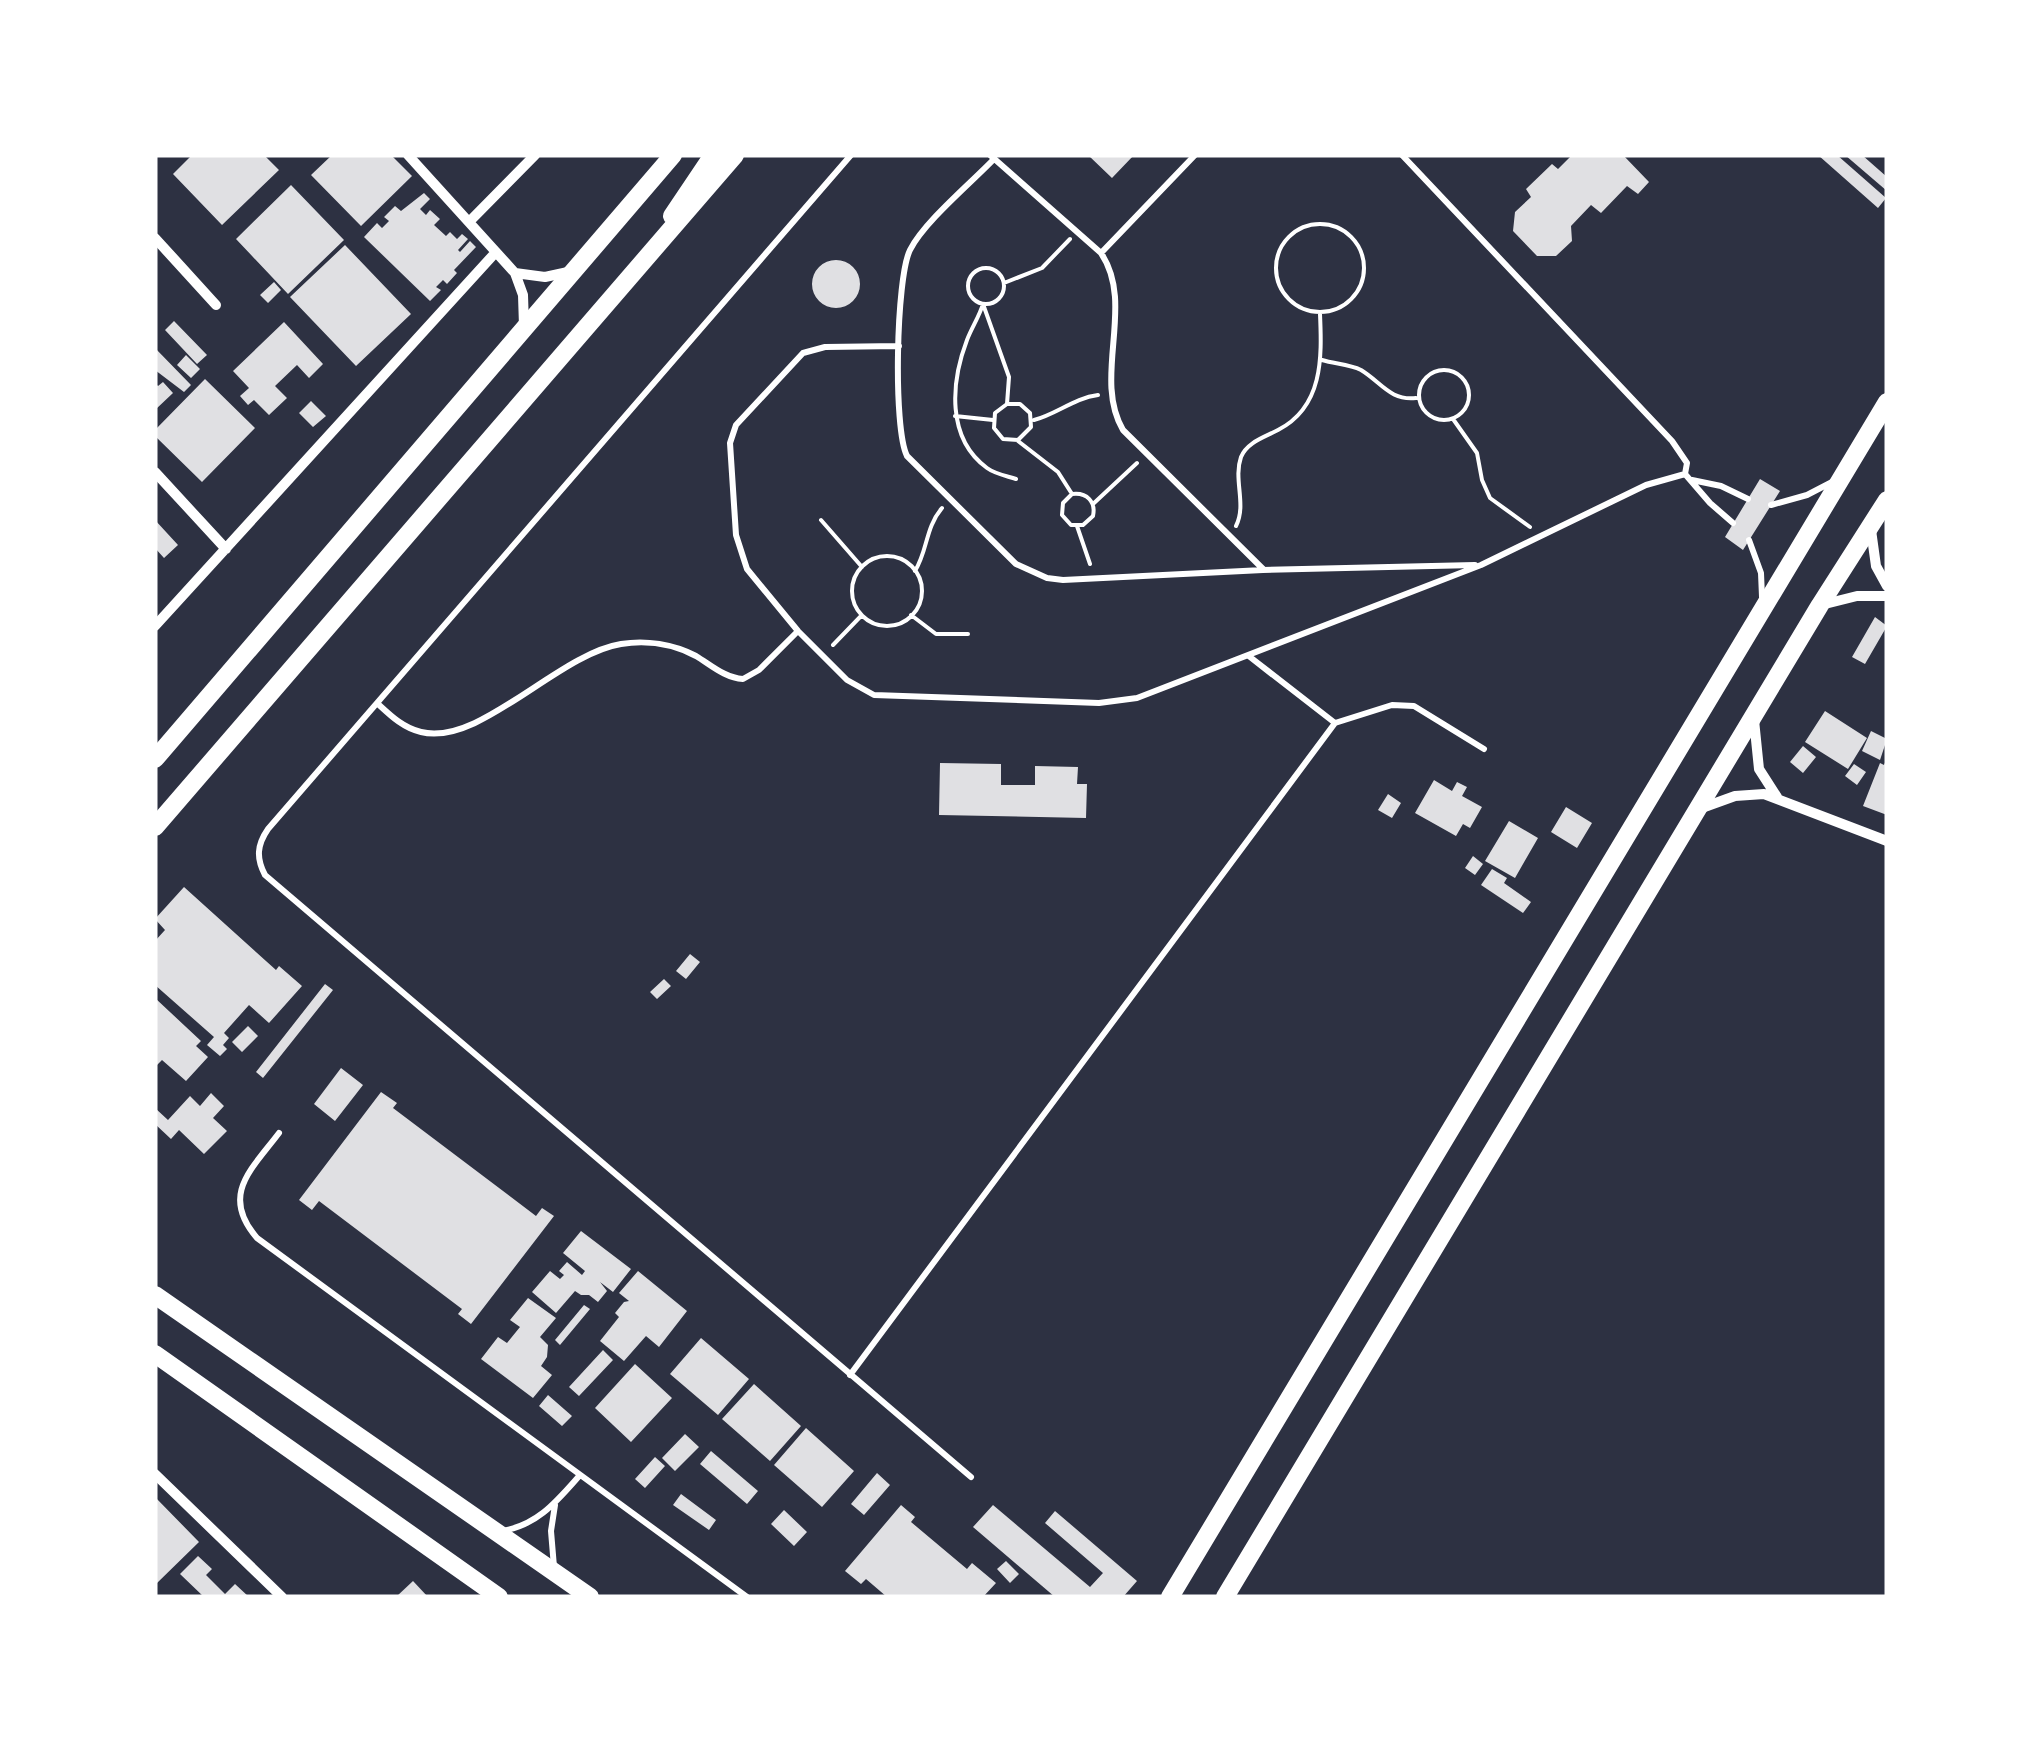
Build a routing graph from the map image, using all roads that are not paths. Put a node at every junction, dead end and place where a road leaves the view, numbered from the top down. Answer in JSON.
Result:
{"nodes":[{"id":1,"x":408,"y":155,"type":"edge"},
{"id":2,"x":535,"y":155,"type":"edge"},
{"id":3,"x":673,"y":155,"type":"edge"},
{"id":4,"x":712,"y":155,"type":"edge"},
{"id":5,"x":735,"y":155,"type":"edge"},
{"id":6,"x":851,"y":155,"type":"edge"},
{"id":7,"x":1195,"y":155,"type":"edge"},
{"id":8,"x":1402,"y":155,"type":"edge"},
{"id":9,"x":992,"y":157,"type":"edge"},
{"id":10,"x":469,"y":222,"type":"junction"},
{"id":11,"x":155,"y":238,"type":"edge"},
{"id":12,"x":662,"y":239,"type":"junction"},
{"id":13,"x":496,"y":252,"type":"junction"},
{"id":14,"x":1102,"y":253,"type":"junction"},
{"id":15,"x":575,"y":270,"type":"junction"},
{"id":16,"x":515,"y":273,"type":"junction"},
{"id":17,"x":216,"y":305,"type":"dead end"},
{"id":18,"x":524,"y":330,"type":"junction"},
{"id":19,"x":899,"y":346,"type":"junction"},
{"id":20,"x":1887,"y":402,"type":"edge"},
{"id":21,"x":155,"y":472,"type":"edge"},
{"id":22,"x":1844,"y":475,"type":"junction"},
{"id":23,"x":1688,"y":477,"type":"junction"},
{"id":24,"x":1748,"y":499,"type":"dead end"},
{"id":25,"x":1887,"y":500,"type":"edge"},
{"id":26,"x":1771,"y":504,"type":"dead end"},
{"id":27,"x":1733,"y":523,"type":"dead end"},
{"id":28,"x":1871,"y":527,"type":"junction"},
{"id":29,"x":1749,"y":540,"type":"dead end"},
{"id":30,"x":226,"y":549,"type":"junction"},
{"id":31,"x":1481,"y":565,"type":"junction"},
{"id":32,"x":1264,"y":570,"type":"junction"},
{"id":33,"x":1887,"y":586,"type":"edge"},
{"id":34,"x":1887,"y":596,"type":"edge"},
{"id":35,"x":1820,"y":605,"type":"junction"},
{"id":36,"x":1761,"y":612,"type":"junction"},
{"id":37,"x":155,"y":626,"type":"edge"},
{"id":38,"x":798,"y":631,"type":"junction"},
{"id":39,"x":1249,"y":656,"type":"junction"},
{"id":40,"x":376,"y":703,"type":"junction"},
{"id":41,"x":1754,"y":716,"type":"junction"},
{"id":42,"x":1335,"y":724,"type":"junction"},
{"id":43,"x":1484,"y":749,"type":"dead end"},
{"id":44,"x":155,"y":759,"type":"edge"},
{"id":45,"x":1778,"y":798,"type":"junction"},
{"id":46,"x":1698,"y":810,"type":"junction"},
{"id":47,"x":155,"y":827,"type":"edge"},
{"id":48,"x":1887,"y":841,"type":"edge"},
{"id":49,"x":279,"y":1133,"type":"dead end"},
{"id":50,"x":155,"y":1295,"type":"edge"},
{"id":51,"x":156,"y":1355,"type":"edge"},
{"id":52,"x":850,"y":1375,"type":"junction"},
{"id":53,"x":155,"y":1474,"type":"edge"},
{"id":54,"x":580,"y":1475,"type":"junction"},
{"id":55,"x":970,"y":1477,"type":"dead end"},
{"id":56,"x":555,"y":1504,"type":"junction"},
{"id":57,"x":499,"y":1532,"type":"junction"},
{"id":58,"x":554,"y":1572,"type":"junction"},
{"id":59,"x":282,"y":1597,"type":"edge"},
{"id":60,"x":499,"y":1597,"type":"edge"},
{"id":61,"x":590,"y":1597,"type":"edge"},
{"id":62,"x":747,"y":1597,"type":"edge"},
{"id":63,"x":1170,"y":1597,"type":"edge"},
{"id":64,"x":1225,"y":1597,"type":"edge"}],
"edges":[{"from":1,"to":10,"type":"street"},
{"from":2,"to":10,"type":"street"},
{"from":3,"to":15,"type":"main road"},
{"from":4,"to":12,"type":"main road"},
{"from":5,"to":12,"type":"main road"},
{"from":6,"to":40,"type":"lane"},
{"from":7,"to":14,"type":"lane"},
{"from":8,"to":23,"type":"lane"},
{"from":9,"to":14,"type":"lane"},
{"from":9,"to":19,"type":"lane"},
{"from":10,"to":13,"type":"street"},
{"from":11,"to":17,"type":"street"},
{"from":12,"to":47,"type":"main road"},
{"from":13,"to":16,"type":"street"},
{"from":13,"to":30,"type":"street"},
{"from":14,"to":32,"type":"lane"},
{"from":15,"to":16,"type":"street"},
{"from":15,"to":18,"type":"main road"},
{"from":16,"to":18,"type":"street"},
{"from":18,"to":44,"type":"main road"},
{"from":19,"to":32,"type":"lane"},
{"from":19,"to":38,"type":"lane"},
{"from":20,"to":22,"type":"main road"},
{"from":21,"to":30,"type":"street"},
{"from":22,"to":26,"type":"lane"},
{"from":22,"to":36,"type":"main road"},
{"from":23,"to":24,"type":"lane"},
{"from":23,"to":27,"type":"lane"},
{"from":23,"to":31,"type":"lane"},
{"from":25,"to":28,"type":"main road"},
{"from":28,"to":33,"type":"street"},
{"from":28,"to":35,"type":"main road"},
{"from":29,"to":36,"type":"lane"},
{"from":30,"to":37,"type":"street"},
{"from":31,"to":32,"type":"lane"},
{"from":31,"to":39,"type":"lane"},
{"from":34,"to":35,"type":"street"},
{"from":35,"to":41,"type":"main road"},
{"from":36,"to":63,"type":"main road"},
{"from":38,"to":39,"type":"lane"},
{"from":38,"to":40,"type":"lane"},
{"from":39,"to":42,"type":"lane"},
{"from":40,"to":52,"type":"lane"},
{"from":41,"to":45,"type":"street"},
{"from":41,"to":46,"type":"main road"},
{"from":42,"to":43,"type":"lane"},
{"from":42,"to":52,"type":"lane"},
{"from":45,"to":46,"type":"street"},
{"from":45,"to":48,"type":"street"},
{"from":46,"to":64,"type":"main road"},
{"from":49,"to":54,"type":"lane"},
{"from":50,"to":57,"type":"main road"},
{"from":51,"to":60,"type":"main road"},
{"from":52,"to":55,"type":"lane"},
{"from":53,"to":59,"type":"street"},
{"from":54,"to":56,"type":"lane"},
{"from":54,"to":62,"type":"lane"},
{"from":56,"to":57,"type":"lane"},
{"from":56,"to":58,"type":"lane"},
{"from":57,"to":58,"type":"main road"},
{"from":58,"to":61,"type":"main road"}]}
